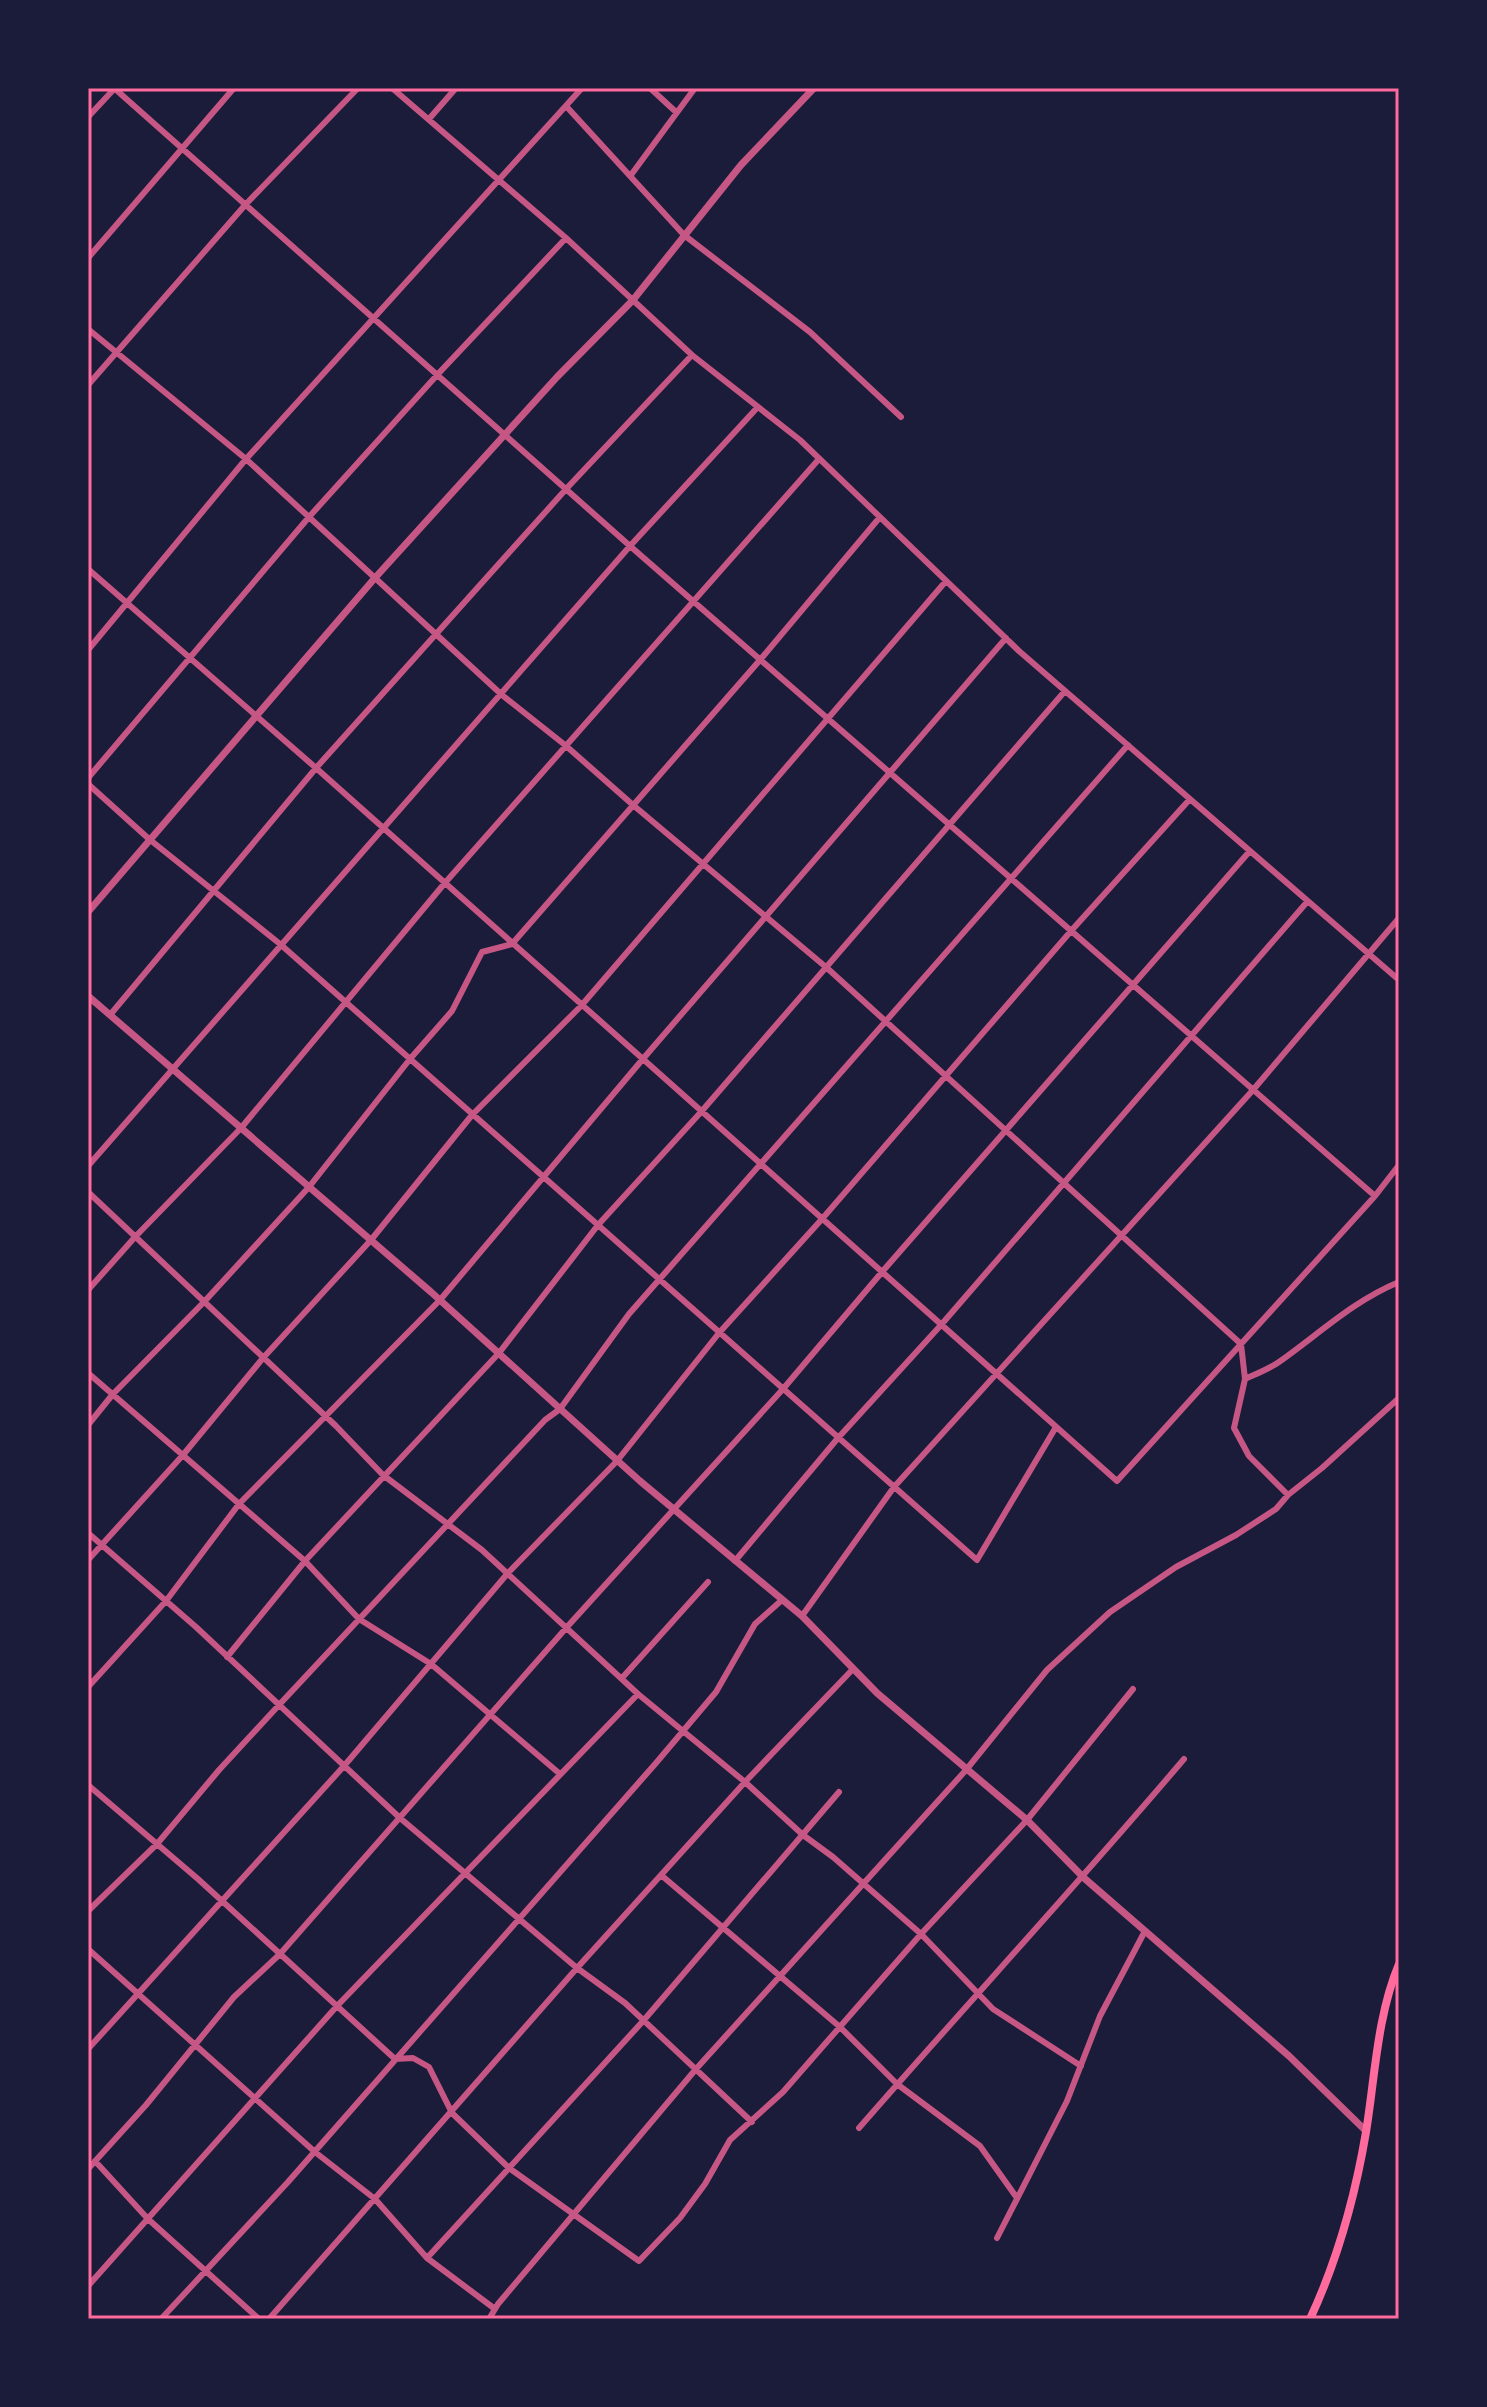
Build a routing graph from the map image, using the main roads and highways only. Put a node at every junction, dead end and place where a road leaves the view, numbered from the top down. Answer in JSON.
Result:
{"nodes":[{"id":1,"x":1399,"y":1964,"type":"edge"},
{"id":2,"x":1310,"y":2319,"type":"edge"}],
"edges":[{"from":1,"to":2,"type":"main road"}]}
